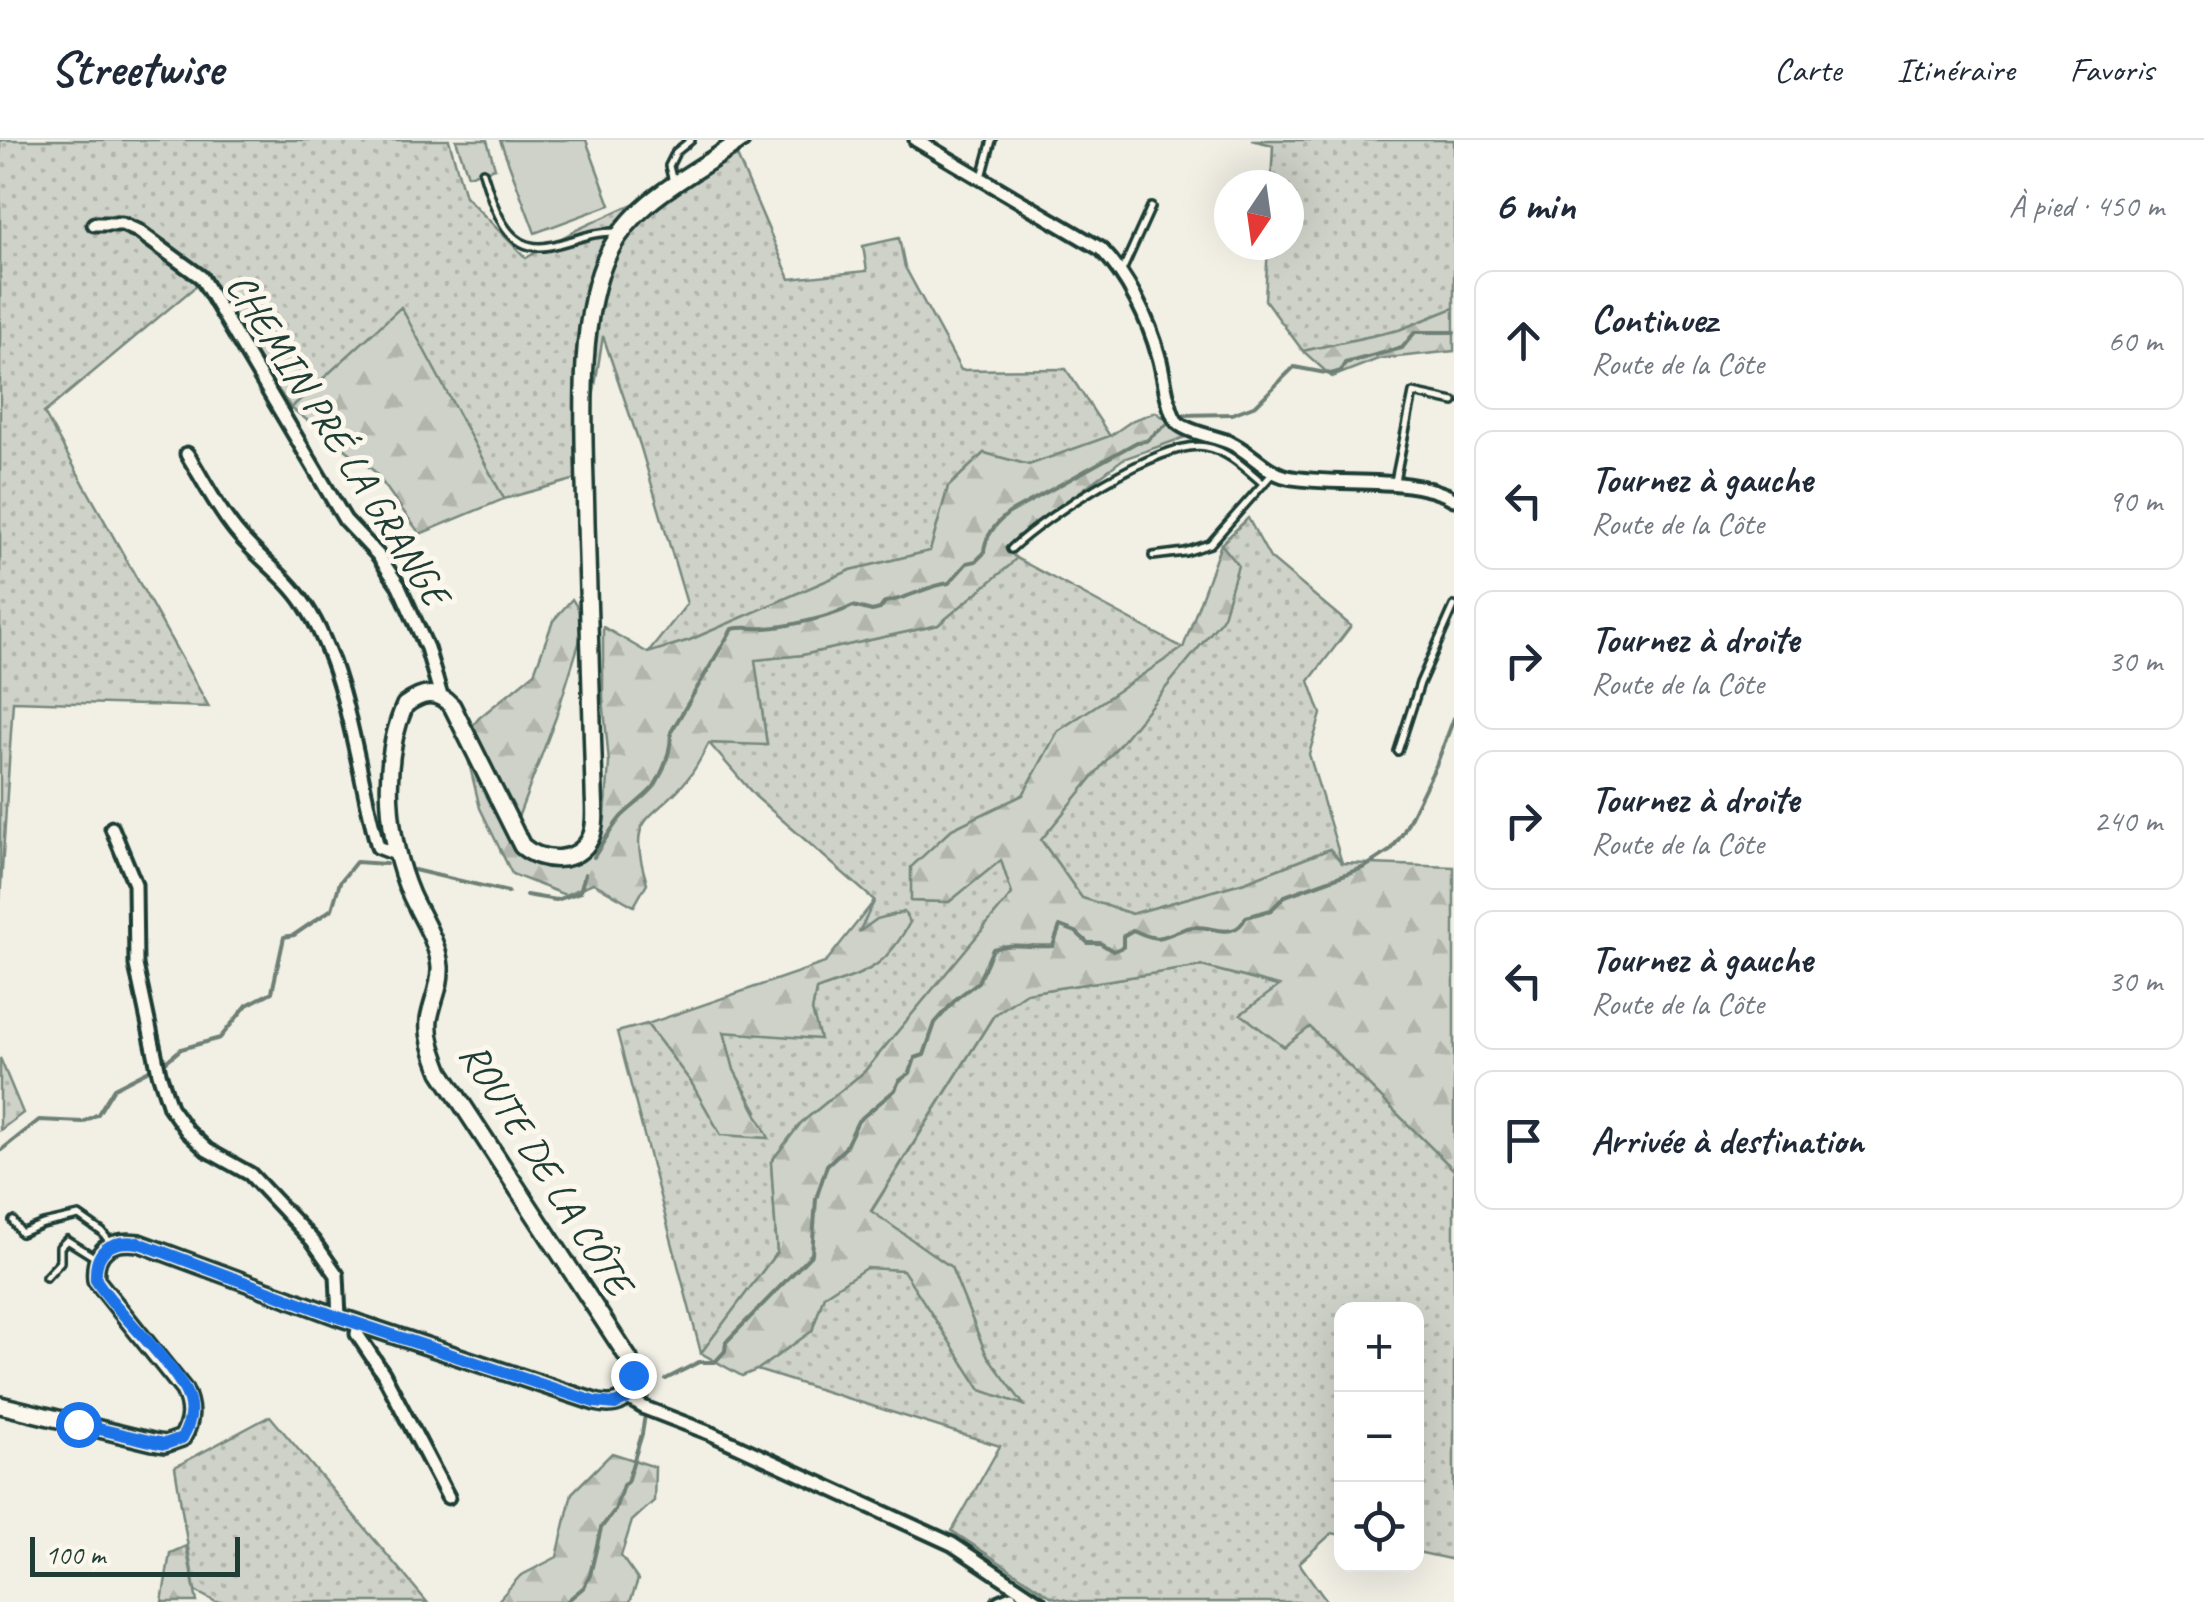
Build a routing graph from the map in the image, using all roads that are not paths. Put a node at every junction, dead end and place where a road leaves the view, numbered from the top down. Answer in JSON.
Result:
{"nodes":[{"id":1,"x":691,"y":140,"type":"edge"},
{"id":2,"x":740,"y":140,"type":"edge"},
{"id":3,"x":992,"y":140,"type":"edge"},
{"id":4,"x":923,"y":142,"type":"edge"},
{"id":5,"x":483,"y":172,"type":"dead end"},
{"id":6,"x":981,"y":180,"type":"junction"},
{"id":7,"x":674,"y":184,"type":"junction"},
{"id":8,"x":1150,"y":207,"type":"dead end"},
{"id":9,"x":94,"y":224,"type":"dead end"},
{"id":10,"x":622,"y":232,"type":"junction"},
{"id":11,"x":1121,"y":273,"type":"junction"},
{"id":12,"x":1454,"y":402,"type":"edge"},
{"id":13,"x":186,"y":454,"type":"dead end"},
{"id":14,"x":1274,"y":472,"type":"junction"},
{"id":15,"x":1264,"y":484,"type":"junction"},
{"id":16,"x":1394,"y":486,"type":"junction"},
{"id":17,"x":1454,"y":499,"type":"edge"},
{"id":18,"x":1011,"y":549,"type":"dead end"},
{"id":19,"x":1153,"y":556,"type":"dead end"},
{"id":20,"x":1454,"y":606,"type":"edge"},
{"id":21,"x":441,"y":696,"type":"junction"},
{"id":22,"x":1398,"y":750,"type":"dead end"},
{"id":23,"x":112,"y":828,"type":"dead end"},
{"id":24,"x":396,"y":854,"type":"junction"},
{"id":25,"x":14,"y":1221,"type":"dead end"},
{"id":26,"x":110,"y":1244,"type":"junction"},
{"id":27,"x":97,"y":1258,"type":"junction"},
{"id":28,"x":46,"y":1277,"type":"dead end"},
{"id":29,"x":338,"y":1317,"type":"junction"},
{"id":30,"x":359,"y":1324,"type":"junction"},
{"id":31,"x":628,"y":1398,"type":"junction"},
{"id":32,"x":0,"y":1405,"type":"edge"},
{"id":33,"x":448,"y":1497,"type":"dead end"},
{"id":34,"x":1010,"y":1597,"type":"edge"},
{"id":35,"x":1039,"y":1602,"type":"edge"}],
"edges":[{"from":1,"to":7,"type":"lane"},
{"from":2,"to":7,"type":"street"},
{"from":3,"to":6,"type":"lane"},
{"from":4,"to":6,"type":"street"},
{"from":5,"to":10,"type":"lane"},
{"from":6,"to":11,"type":"street"},
{"from":7,"to":10,"type":"street"},
{"from":8,"to":11,"type":"lane"},
{"from":9,"to":21,"type":"street","name":"CHEMIN PRÉ LA GRANGE"},
{"from":10,"to":21,"type":"street"},
{"from":11,"to":14,"type":"street"},
{"from":12,"to":16,"type":"lane"},
{"from":13,"to":24,"type":"street"},
{"from":14,"to":15,"type":"lane"},
{"from":14,"to":16,"type":"street"},
{"from":15,"to":18,"type":"lane"},
{"from":15,"to":19,"type":"lane"},
{"from":16,"to":17,"type":"street"},
{"from":20,"to":22,"type":"lane"},
{"from":21,"to":24,"type":"street","name":"ROUTE DE LA CÔTE"},
{"from":23,"to":29,"type":"street"},
{"from":24,"to":31,"type":"street","name":"ROUTE DE LA CÔTE"},
{"from":25,"to":26,"type":"lane"},
{"from":26,"to":27,"type":"street"},
{"from":26,"to":29,"type":"street"},
{"from":27,"to":28,"type":"lane"},
{"from":27,"to":32,"type":"street"},
{"from":29,"to":30,"type":"street"},
{"from":30,"to":31,"type":"street"},
{"from":30,"to":33,"type":"street"},
{"from":31,"to":34,"type":"street"},
{"from":34,"to":35,"type":"street"}]}
